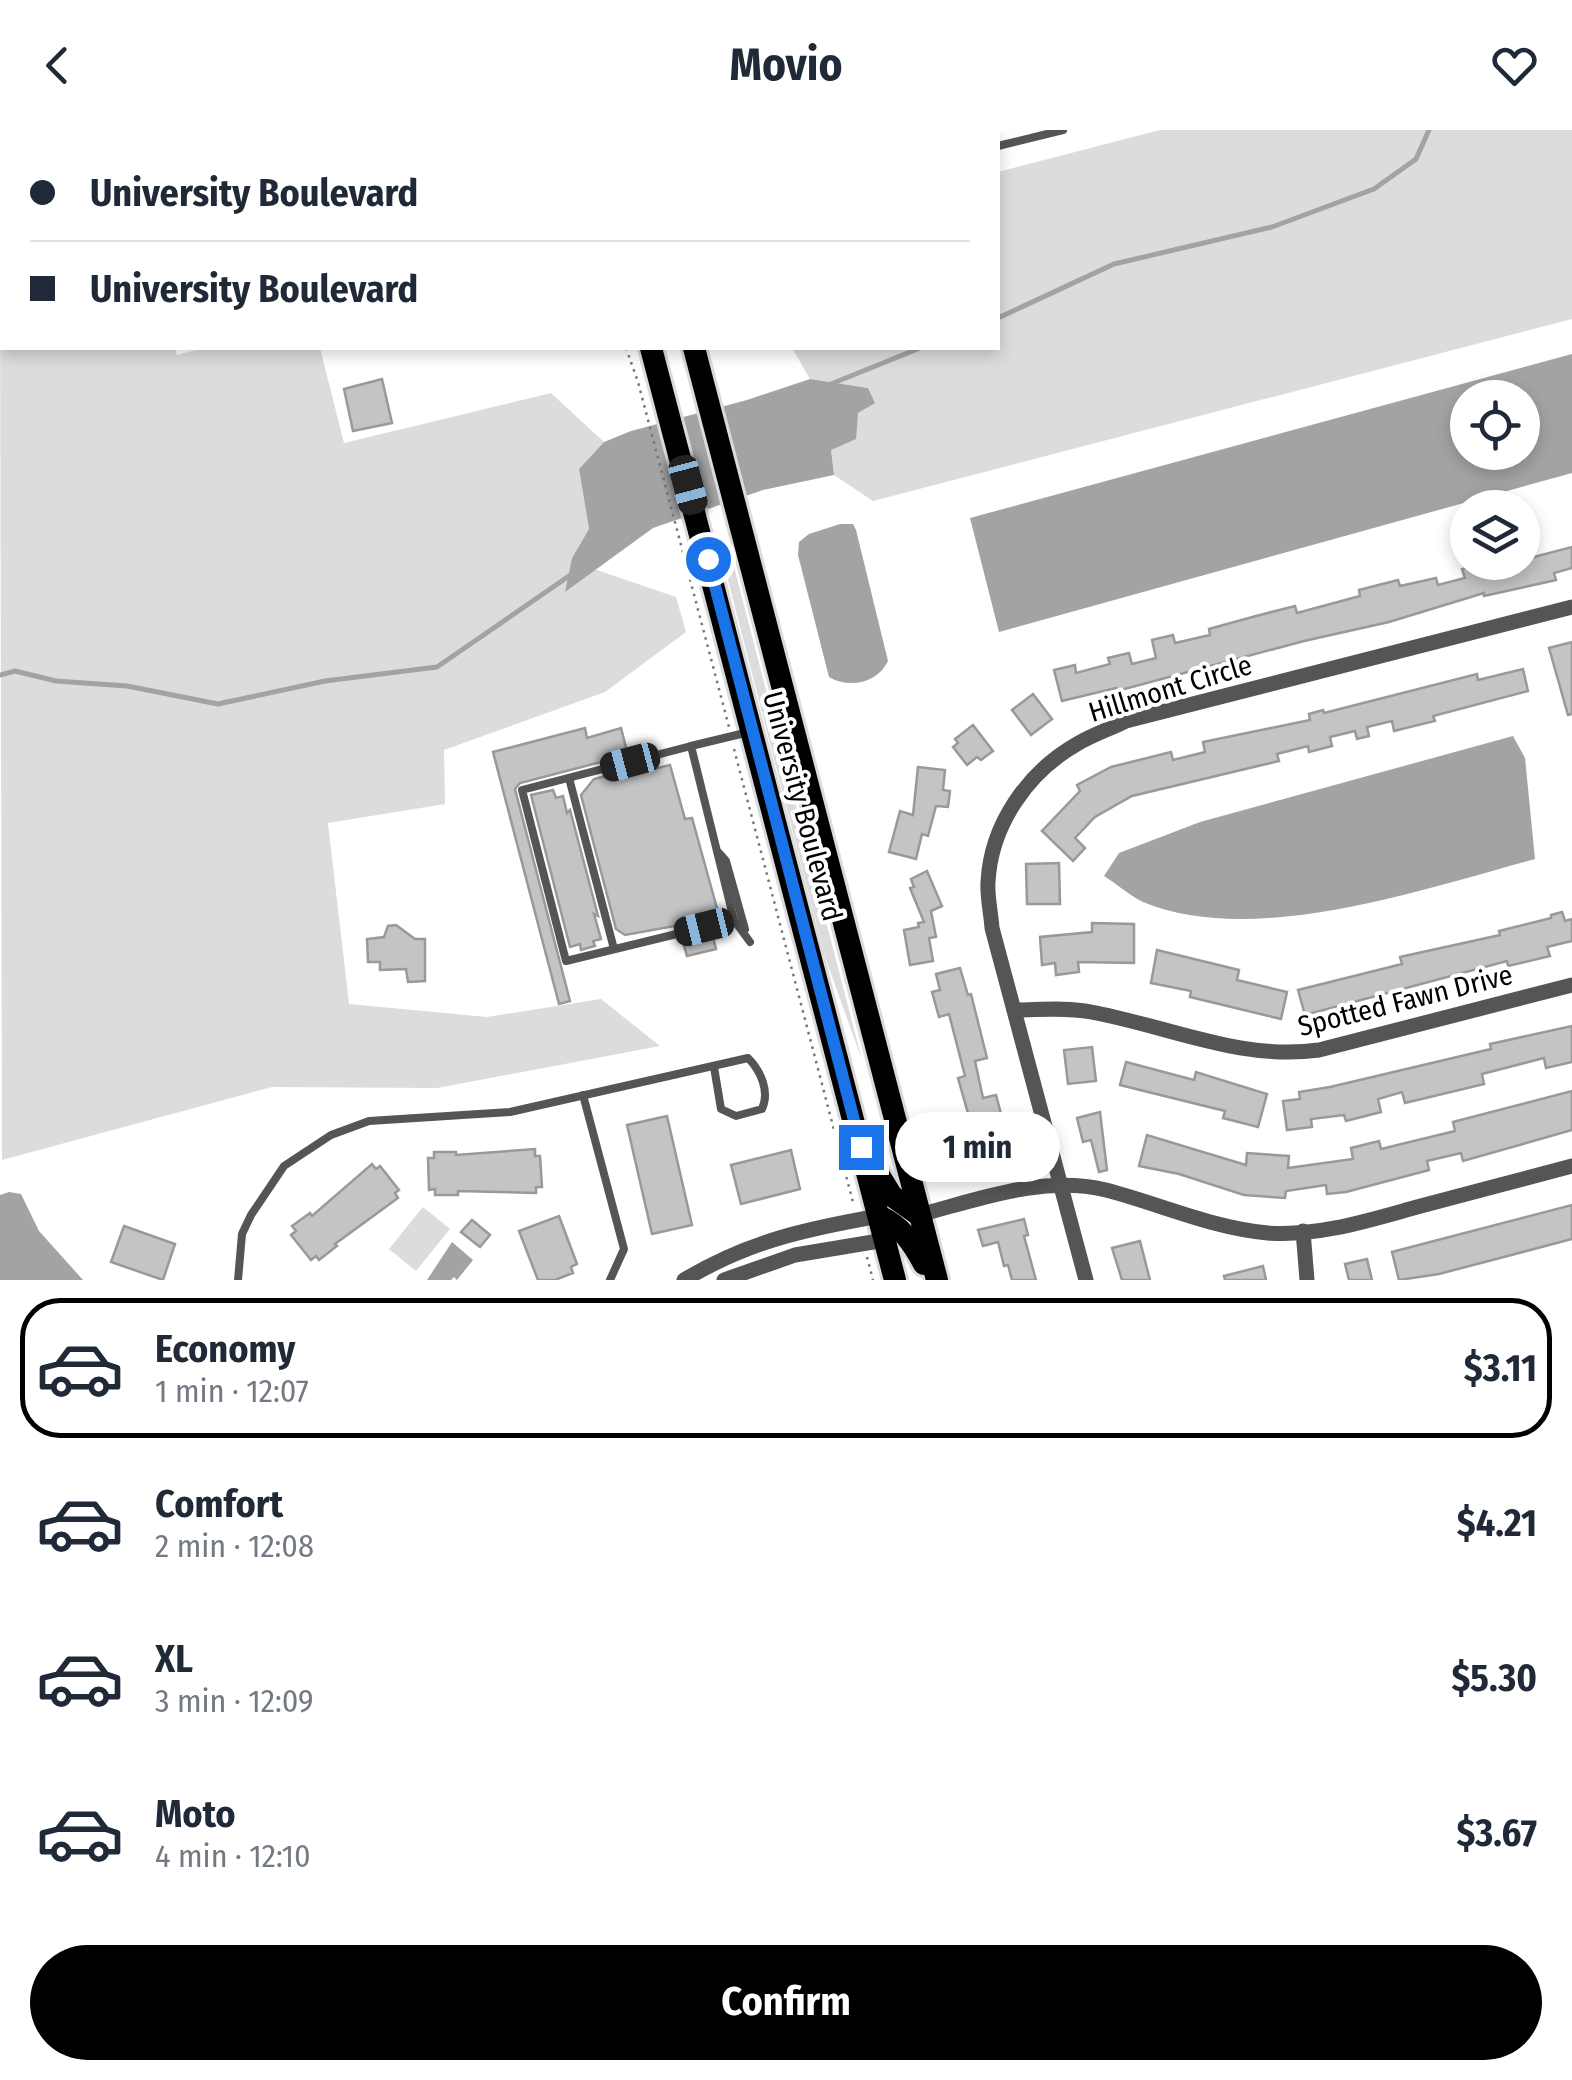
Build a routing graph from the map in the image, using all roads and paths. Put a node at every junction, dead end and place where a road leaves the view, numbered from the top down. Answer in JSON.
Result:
{"nodes":[{"id":1,"x":1063,"y":130,"type":"edge"},
{"id":2,"x":1000,"y":146,"type":"edge"},
{"id":3,"x":627,"y":350,"type":"edge"},
{"id":4,"x":652,"y":350,"type":"edge"},
{"id":5,"x":697,"y":356,"type":"edge"},
{"id":6,"x":698,"y":564,"type":"junction"},
{"id":7,"x":1572,"y":607,"type":"edge"},
{"id":8,"x":742,"y":734,"type":"junction"},
{"id":9,"x":692,"y":746,"type":"junction"},
{"id":10,"x":568,"y":778,"type":"junction"},
{"id":11,"x":718,"y":852,"type":"junction"},
{"id":12,"x":734,"y":920,"type":"junction"},
{"id":13,"x":614,"y":949,"type":"junction"},
{"id":14,"x":1572,"y":985,"type":"edge"},
{"id":15,"x":1014,"y":1010,"type":"junction"},
{"id":16,"x":714,"y":1067,"type":"junction"},
{"id":17,"x":583,"y":1095,"type":"junction"},
{"id":18,"x":861,"y":1147,"type":"junction"},
{"id":19,"x":1572,"y":1166,"type":"edge"},
{"id":20,"x":1060,"y":1186,"type":"junction"},
{"id":21,"x":920,"y":1215,"type":"junction"},
{"id":22,"x":868,"y":1218,"type":"junction"},
{"id":23,"x":1303,"y":1231,"type":"junction"},
{"id":24,"x":874,"y":1241,"type":"junction"},
{"id":25,"x":238,"y":1280,"type":"edge"},
{"id":26,"x":610,"y":1280,"type":"edge"},
{"id":27,"x":684,"y":1280,"type":"edge"},
{"id":28,"x":724,"y":1280,"type":"edge"},
{"id":29,"x":873,"y":1280,"type":"edge"},
{"id":30,"x":895,"y":1280,"type":"edge"},
{"id":31,"x":935,"y":1280,"type":"edge"},
{"id":32,"x":1086,"y":1280,"type":"edge"},
{"id":33,"x":1307,"y":1280,"type":"edge"}],
"edges":[{"from":1,"to":2,"type":"lane"},
{"from":3,"to":6,"type":"path"},
{"from":4,"to":6,"type":"main road","name":"University Boulevard"},
{"from":5,"to":21,"type":"main road","name":"University Boulevard"},
{"from":6,"to":8,"type":"main road","name":"University Boulevard"},
{"from":6,"to":8,"type":"path"},
{"from":7,"to":15,"type":"street","name":"Hillmont Circle"},
{"from":8,"to":9,"type":"lane"},
{"from":8,"to":18,"type":"main road","name":"University Boulevard"},
{"from":8,"to":22,"type":"path"},
{"from":9,"to":10,"type":"lane"},
{"from":9,"to":11,"type":"lane"},
{"from":10,"to":13,"type":"lane"},
{"from":10,"to":13,"type":"lane"},
{"from":11,"to":12,"type":"lane"},
{"from":11,"to":12,"type":"lane"},
{"from":12,"to":13,"type":"lane"},
{"from":14,"to":15,"type":"street","name":"Spotted Fawn Drive"},
{"from":15,"to":20,"type":"street","name":"Hillmont Circle"},
{"from":16,"to":16,"type":"lane"},
{"from":16,"to":17,"type":"lane"},
{"from":17,"to":25,"type":"lane"},
{"from":17,"to":26,"type":"lane"},
{"from":18,"to":21,"type":"main road"},
{"from":18,"to":22,"type":"main road","name":"University Boulevard"},
{"from":19,"to":23,"type":"street"},
{"from":20,"to":21,"type":"street"},
{"from":20,"to":23,"type":"street"},
{"from":20,"to":32,"type":"street","name":"Hillmont Circle"},
{"from":21,"to":31,"type":"main road","name":"University Boulevard"},
{"from":22,"to":24,"type":"main road","name":"University Boulevard"},
{"from":22,"to":27,"type":"street"},
{"from":22,"to":31,"type":"main road"},
{"from":23,"to":33,"type":"street"},
{"from":24,"to":28,"type":"street"},
{"from":24,"to":29,"type":"path"},
{"from":24,"to":30,"type":"main road","name":"University Boulevard"}]}
